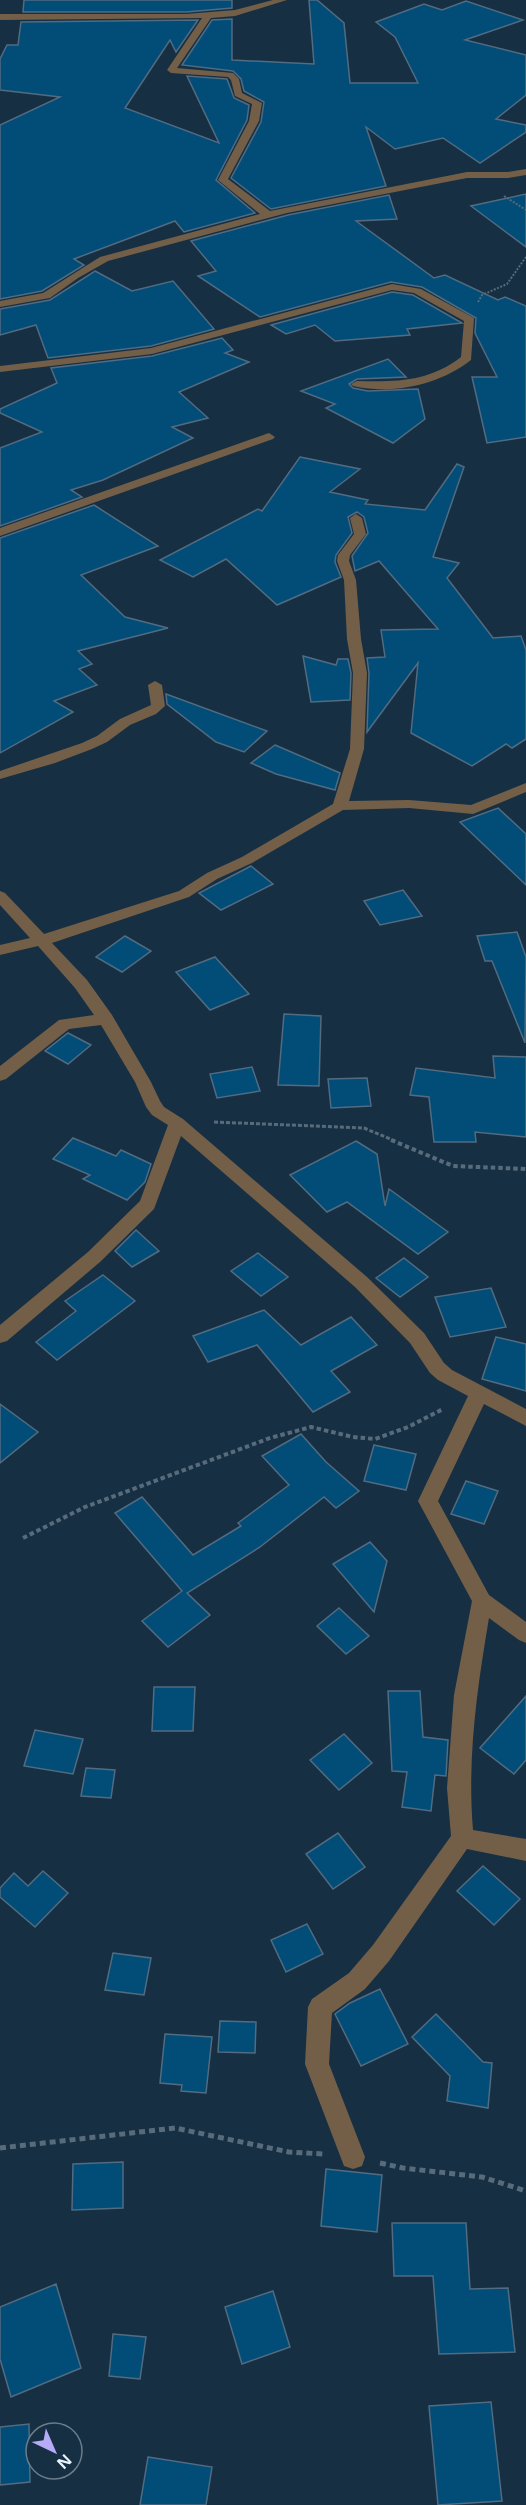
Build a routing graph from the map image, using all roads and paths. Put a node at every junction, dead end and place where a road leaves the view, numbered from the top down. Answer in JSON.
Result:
{"nodes":[{"id":1,"x":283,"y":0,"type":"edge"},
{"id":2,"x":208,"y":14,"type":"junction"},
{"id":3,"x":0,"y":17,"type":"edge"},
{"id":4,"x":526,"y":172,"type":"edge"},
{"id":5,"x":268,"y":215,"type":"junction"},
{"id":6,"x":526,"y":257,"type":"edge"},
{"id":7,"x":0,"y":304,"type":"edge"},
{"id":8,"x":468,"y":318,"type":"junction"},
{"id":9,"x":0,"y":369,"type":"edge"},
{"id":10,"x":357,"y":384,"type":"dead end"},
{"id":11,"x":269,"y":437,"type":"dead end"},
{"id":12,"x":356,"y":518,"type":"dead end"},
{"id":13,"x":0,"y":532,"type":"edge"},
{"id":14,"x":155,"y":685,"type":"dead end"},
{"id":15,"x":0,"y":775,"type":"edge"},
{"id":16,"x":526,"y":787,"type":"edge"},
{"id":17,"x":340,"y":806,"type":"junction"},
{"id":18,"x":0,"y":896,"type":"edge"},
{"id":19,"x":43,"y":940,"type":"junction"},
{"id":20,"x":0,"y":950,"type":"edge"},
{"id":21,"x":105,"y":1019,"type":"junction"},
{"id":22,"x":0,"y":1075,"type":"edge"},
{"id":23,"x":177,"y":1123,"type":"junction"},
{"id":24,"x":526,"y":1169,"type":"edge"},
{"id":25,"x":0,"y":1336,"type":"edge"},
{"id":26,"x":477,"y":1393,"type":"junction"},
{"id":27,"x":526,"y":1418,"type":"edge"},
{"id":28,"x":23,"y":1538,"type":"dead end"},
{"id":29,"x":482,"y":1601,"type":"junction"},
{"id":30,"x":526,"y":1634,"type":"edge"},
{"id":31,"x":462,"y":1838,"type":"junction"},
{"id":32,"x":526,"y":1850,"type":"edge"},
{"id":33,"x":0,"y":2148,"type":"edge"},
{"id":34,"x":353,"y":2157,"type":"joint"},
{"id":35,"x":403,"y":2168,"type":"dead end"},
{"id":36,"x":526,"y":2191,"type":"edge"}],
"edges":[{"from":1,"to":2,"type":"street"},
{"from":2,"to":3,"type":"street"},
{"from":2,"to":5,"type":"street"},
{"from":4,"to":5,"type":"street"},
{"from":5,"to":7,"type":"street"},
{"from":6,"to":8,"type":"path"},
{"from":8,"to":9,"type":"street"},
{"from":8,"to":10,"type":"street"},
{"from":11,"to":13,"type":"street"},
{"from":12,"to":17,"type":"street"},
{"from":14,"to":15,"type":"street"},
{"from":16,"to":17,"type":"street"},
{"from":17,"to":19,"type":"street"},
{"from":18,"to":19,"type":"street"},
{"from":19,"to":20,"type":"street"},
{"from":19,"to":21,"type":"street"},
{"from":21,"to":22,"type":"street"},
{"from":21,"to":23,"type":"street"},
{"from":23,"to":24,"type":"path"},
{"from":23,"to":25,"type":"street"},
{"from":23,"to":26,"type":"street"},
{"from":26,"to":27,"type":"street"},
{"from":26,"to":28,"type":"path"},
{"from":26,"to":29,"type":"street"},
{"from":29,"to":30,"type":"street"},
{"from":29,"to":31,"type":"street"},
{"from":31,"to":32,"type":"street"},
{"from":31,"to":34,"type":"street"},
{"from":33,"to":34,"type":"path"},
{"from":35,"to":36,"type":"path"}]}
